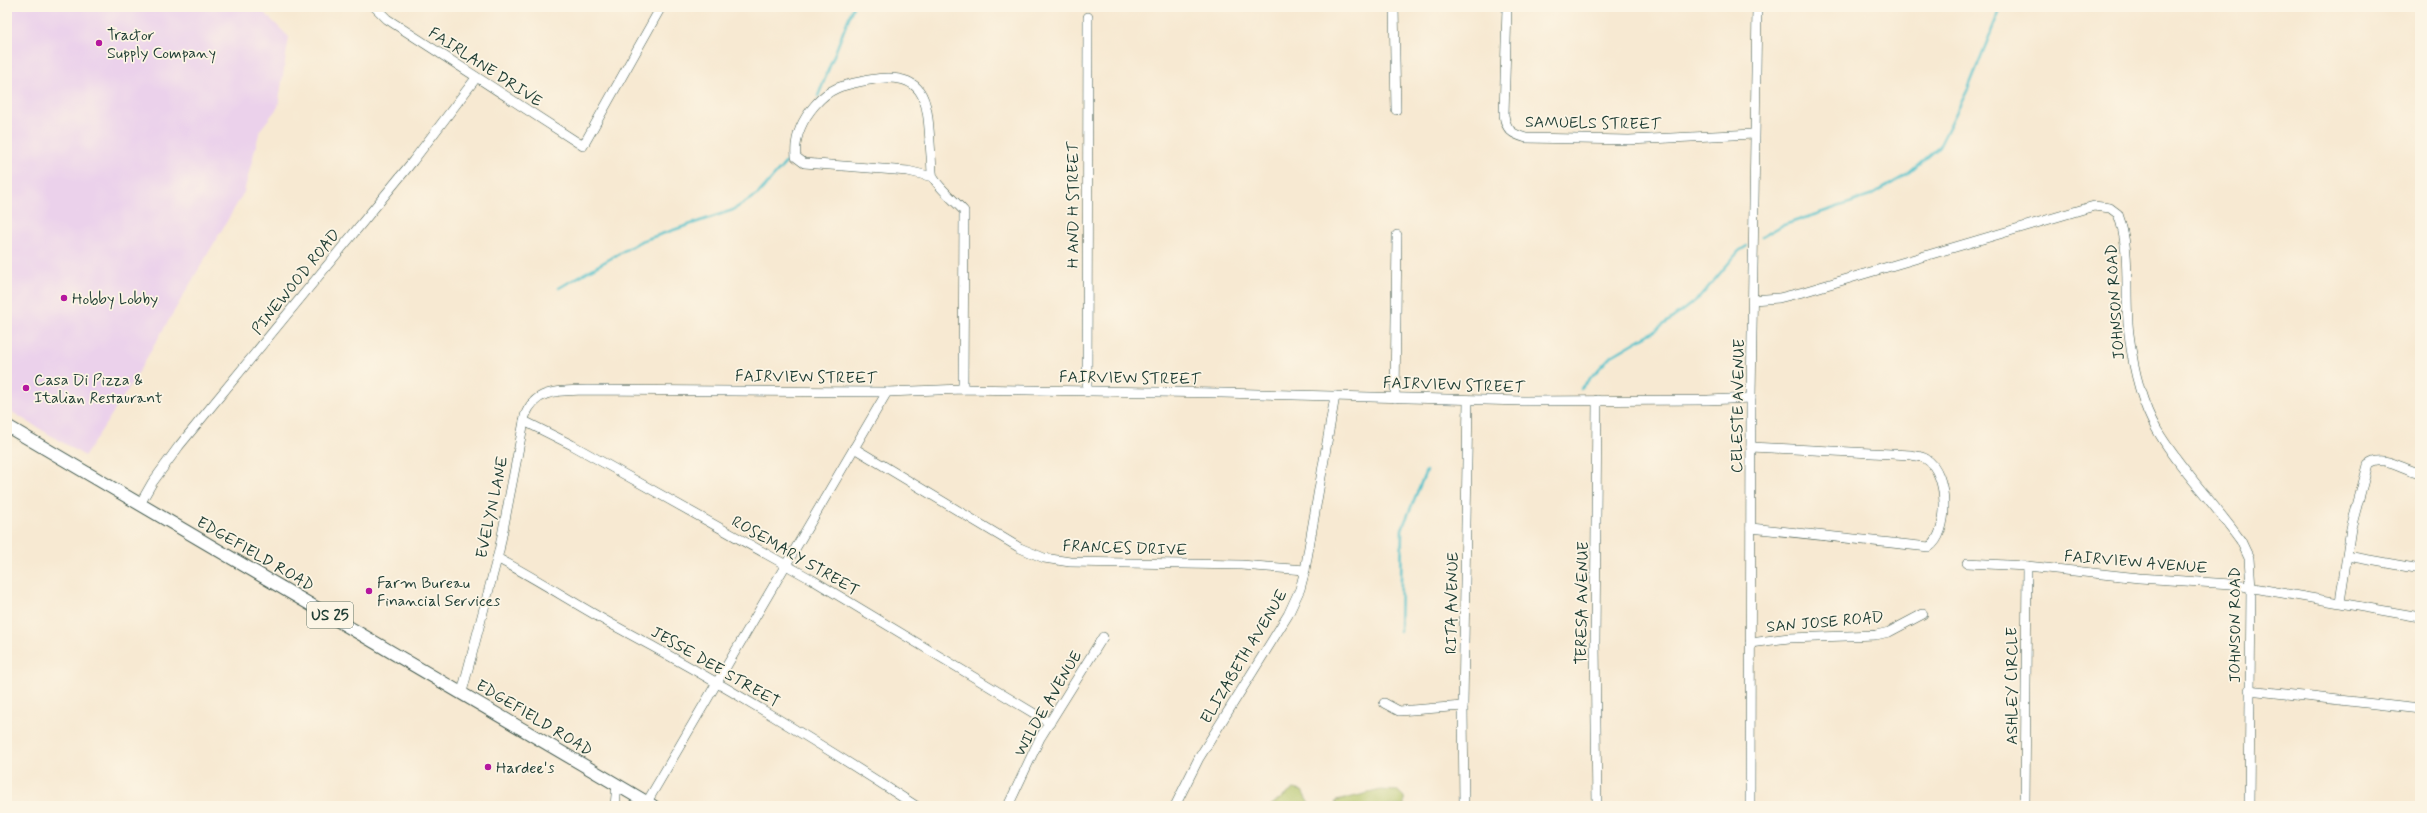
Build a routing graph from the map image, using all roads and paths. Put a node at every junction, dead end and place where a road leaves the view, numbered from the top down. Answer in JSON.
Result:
{"nodes":[{"id":1,"x":375,"y":7,"type":"edge"},
{"id":2,"x":661,"y":7,"type":"edge"},
{"id":3,"x":1394,"y":7,"type":"edge"},
{"id":4,"x":1506,"y":7,"type":"edge"},
{"id":5,"x":1757,"y":7,"type":"edge"},
{"id":6,"x":1088,"y":18,"type":"dead end"},
{"id":7,"x":476,"y":78,"type":"junction"},
{"id":8,"x":1396,"y":110,"type":"dead end"},
{"id":9,"x":1754,"y":134,"type":"junction"},
{"id":10,"x":933,"y":177,"type":"junction"},
{"id":11,"x":1397,"y":235,"type":"dead end"},
{"id":12,"x":1754,"y":300,"type":"junction"},
{"id":13,"x":963,"y":389,"type":"junction"},
{"id":14,"x":887,"y":392,"type":"junction"},
{"id":15,"x":1088,"y":392,"type":"junction"},
{"id":16,"x":1335,"y":396,"type":"junction"},
{"id":17,"x":1395,"y":398,"type":"junction"},
{"id":18,"x":1751,"y":398,"type":"junction"},
{"id":19,"x":1468,"y":400,"type":"junction"},
{"id":20,"x":1597,"y":400,"type":"junction"},
{"id":21,"x":524,"y":421,"type":"junction"},
{"id":22,"x":7,"y":426,"type":"edge"},
{"id":23,"x":1751,"y":447,"type":"junction"},
{"id":24,"x":854,"y":448,"type":"junction"},
{"id":25,"x":2420,"y":473,"type":"edge"},
{"id":26,"x":140,"y":504,"type":"junction"},
{"id":27,"x":1751,"y":528,"type":"junction"},
{"id":28,"x":2346,"y":556,"type":"junction"},
{"id":29,"x":497,"y":558,"type":"junction"},
{"id":30,"x":1967,"y":563,"type":"dead end"},
{"id":31,"x":786,"y":565,"type":"junction"},
{"id":32,"x":2027,"y":566,"type":"junction"},
{"id":33,"x":2420,"y":569,"type":"edge"},
{"id":34,"x":1305,"y":570,"type":"junction"},
{"id":35,"x":2251,"y":588,"type":"junction"},
{"id":36,"x":2340,"y":602,"type":"junction"},
{"id":37,"x":1923,"y":614,"type":"dead end"},
{"id":38,"x":2420,"y":617,"type":"edge"},
{"id":39,"x":1103,"y":637,"type":"dead end"},
{"id":40,"x":1750,"y":643,"type":"junction"},
{"id":41,"x":717,"y":684,"type":"junction"},
{"id":42,"x":2249,"y":690,"type":"junction"},
{"id":43,"x":462,"y":692,"type":"junction"},
{"id":44,"x":1384,"y":703,"type":"dead end"},
{"id":45,"x":1463,"y":706,"type":"junction"},
{"id":46,"x":2420,"y":709,"type":"edge"},
{"id":47,"x":1050,"y":722,"type":"junction"},
{"id":48,"x":617,"y":784,"type":"junction"},
{"id":49,"x":650,"y":804,"type":"edge"},
{"id":50,"x":615,"y":806,"type":"edge"},
{"id":51,"x":916,"y":806,"type":"edge"},
{"id":52,"x":1008,"y":806,"type":"edge"},
{"id":53,"x":1176,"y":806,"type":"edge"},
{"id":54,"x":1464,"y":806,"type":"edge"},
{"id":55,"x":1597,"y":806,"type":"edge"},
{"id":56,"x":1750,"y":806,"type":"edge"},
{"id":57,"x":2025,"y":806,"type":"edge"},
{"id":58,"x":2250,"y":806,"type":"edge"}],
"edges":[{"from":1,"to":7,"type":"street","name":"FAIRLANE DRIVE"},
{"from":2,"to":7,"type":"street","name":"FAIRLANE DRIVE"},
{"from":3,"to":8,"type":"street"},
{"from":4,"to":9,"type":"street","name":"SAMUELS STREET"},
{"from":5,"to":9,"type":"street","name":"CELESTE AVENUE"},
{"from":6,"to":15,"type":"street","name":"H AND H STREET"},
{"from":7,"to":26,"type":"street","name":"PINEWOOD ROAD"},
{"from":9,"to":12,"type":"street","name":"CELESTE AVENUE"},
{"from":10,"to":10,"type":"street"},
{"from":10,"to":13,"type":"street"},
{"from":11,"to":17,"type":"street"},
{"from":12,"to":18,"type":"street","name":"CELESTE AVENUE"},
{"from":12,"to":35,"type":"street","name":"JOHNSON ROAD"},
{"from":13,"to":14,"type":"street","name":"FAIRVIEW STREET"},
{"from":13,"to":15,"type":"street","name":"FAIRVIEW STREET"},
{"from":14,"to":21,"type":"street","name":"FAIRVIEW STREET"},
{"from":14,"to":24,"type":"street"},
{"from":15,"to":16,"type":"street","name":"FAIRVIEW STREET"},
{"from":16,"to":17,"type":"street","name":"FAIRVIEW STREET"},
{"from":16,"to":34,"type":"street","name":"ELIZABETH AVENUE"},
{"from":17,"to":19,"type":"street","name":"FAIRVIEW STREET"},
{"from":18,"to":20,"type":"street","name":"FAIRVIEW STREET"},
{"from":18,"to":23,"type":"street","name":"CELESTE AVENUE"},
{"from":19,"to":20,"type":"street","name":"FAIRVIEW STREET"},
{"from":19,"to":45,"type":"street","name":"RITA AVENUE"},
{"from":20,"to":55,"type":"street","name":"TERESA AVENUE"},
{"from":21,"to":29,"type":"street","name":"EVELYN LANE"},
{"from":21,"to":31,"type":"street","name":"ROSEMARY STREET"},
{"from":22,"to":26,"type":"main road","name":"EDGEFIELD ROAD","number":"US 25"},
{"from":23,"to":27,"type":"street","name":"CELESTE AVENUE"},
{"from":23,"to":27,"type":"street"},
{"from":24,"to":31,"type":"street"},
{"from":24,"to":34,"type":"street","name":"FRANCES DRIVE"},
{"from":25,"to":28,"type":"street"},
{"from":26,"to":43,"type":"main road","name":"EDGEFIELD ROAD","number":"US 25"},
{"from":27,"to":40,"type":"street","name":"CELESTE AVENUE"},
{"from":28,"to":33,"type":"street"},
{"from":28,"to":36,"type":"street"},
{"from":29,"to":41,"type":"street","name":"JESSE DEE STREET"},
{"from":29,"to":43,"type":"street","name":"EVELYN LANE"},
{"from":30,"to":32,"type":"street","name":"FAIRVIEW AVENUE"},
{"from":31,"to":41,"type":"street"},
{"from":31,"to":47,"type":"street","name":"ROSEMARY STREET"},
{"from":32,"to":35,"type":"street","name":"FAIRVIEW AVENUE"},
{"from":32,"to":57,"type":"street","name":"ASHLEY CIRCLE"},
{"from":34,"to":53,"type":"street","name":"ELIZABETH AVENUE"},
{"from":35,"to":36,"type":"street","name":"FAIRVIEW AVENUE"},
{"from":35,"to":42,"type":"street","name":"JOHNSON ROAD"},
{"from":36,"to":38,"type":"street","name":"FAIRVIEW AVENUE"},
{"from":37,"to":40,"type":"street","name":"SAN JOSE ROAD"},
{"from":39,"to":47,"type":"street","name":"WILDE AVENUE"},
{"from":40,"to":56,"type":"street","name":"CELESTE AVENUE"},
{"from":41,"to":49,"type":"street"},
{"from":41,"to":51,"type":"street","name":"JESSE DEE STREET"},
{"from":42,"to":46,"type":"street"},
{"from":42,"to":58,"type":"street","name":"JOHNSON ROAD"},
{"from":43,"to":48,"type":"main road","name":"EDGEFIELD ROAD","number":"US 25"},
{"from":44,"to":45,"type":"street"},
{"from":45,"to":54,"type":"street","name":"RITA AVENUE"},
{"from":47,"to":52,"type":"street","name":"WILDE AVENUE"},
{"from":48,"to":49,"type":"main road","name":"EDGEFIELD ROAD","number":"US 25"},
{"from":48,"to":50,"type":"street"}]}
